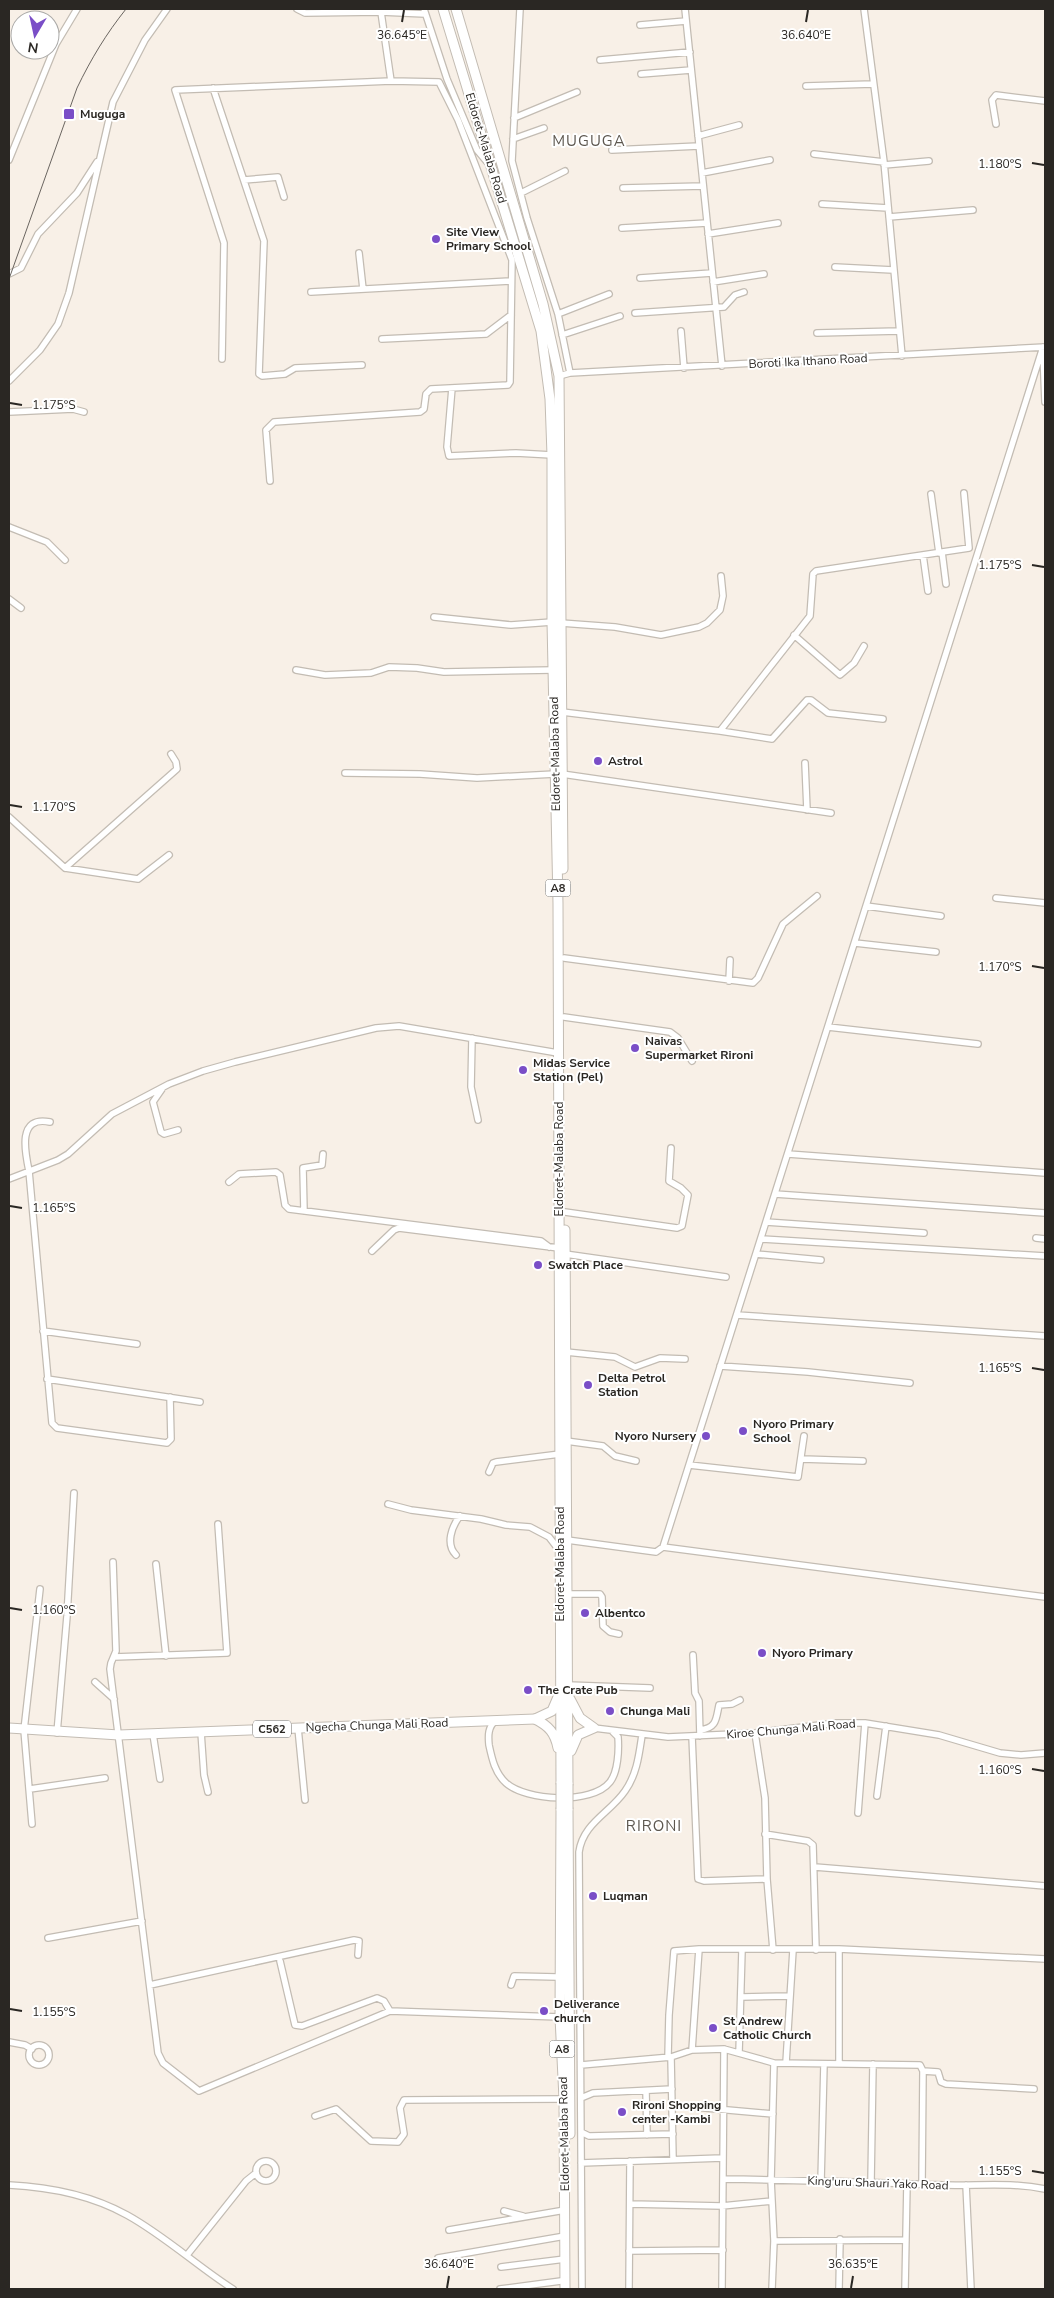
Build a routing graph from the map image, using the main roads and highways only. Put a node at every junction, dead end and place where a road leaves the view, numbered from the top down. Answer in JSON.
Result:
{"nodes":[{"id":1,"x":443,"y":9,"type":"edge"},
{"id":2,"x":456,"y":9,"type":"edge"},
{"id":3,"x":557,"y":622,"type":"junction"},
{"id":4,"x":559,"y":774,"type":"junction"},
{"id":5,"x":562,"y":1251,"type":"junction"},
{"id":6,"x":561,"y":1675,"type":"junction"},
{"id":7,"x":568,"y":1687,"type":"junction"},
{"id":8,"x":535,"y":1719,"type":"junction"},
{"id":9,"x":9,"y":1728,"type":"edge"},
{"id":10,"x":565,"y":1767,"type":"junction"},
{"id":11,"x":565,"y":1809,"type":"junction"},
{"id":12,"x":563,"y":2285,"type":"edge"},
{"id":13,"x":571,"y":2289,"type":"edge"}],
"edges":[{"from":1,"to":3,"type":"main road","name":"Eldoret-Malaba Road","number":"A8"},
{"from":2,"to":3,"type":"main road","name":"Eldoret-Malaba Road","number":"A8"},
{"from":3,"to":4,"type":"main road","name":"Eldoret-Malaba Road","number":"A8"},
{"from":3,"to":4,"type":"main road","name":"Eldoret-Malaba Road","number":"A8"},
{"from":4,"to":5,"type":"main road","name":"Eldoret-Malaba Road","number":"A8"},
{"from":4,"to":5,"type":"main road","name":"Eldoret-Malaba Road","number":"A8"},
{"from":5,"to":6,"type":"main road","name":"Eldoret-Malaba Road","number":"A8"},
{"from":5,"to":7,"type":"main road","name":"Eldoret-Malaba Road","number":"A8"},
{"from":6,"to":8,"type":"main road"},
{"from":6,"to":10,"type":"main road","name":"Eldoret-Malaba Road","number":"A8"},
{"from":7,"to":10,"type":"main road","name":"Eldoret-Malaba Road","number":"A8"},
{"from":7,"to":10,"type":"main road"},
{"from":8,"to":9,"type":"main road","name":"Ngecha Chunga Mali Road","number":"C562"},
{"from":8,"to":10,"type":"main road"},
{"from":10,"to":11,"type":"main road","name":"Eldoret-Malaba Road","number":"A8","bridge":true},
{"from":11,"to":12,"type":"main road","name":"Eldoret-Malaba Road","number":"A8"},
{"from":11,"to":13,"type":"main road","name":"Eldoret-Malaba Road","number":"A8"}]}
